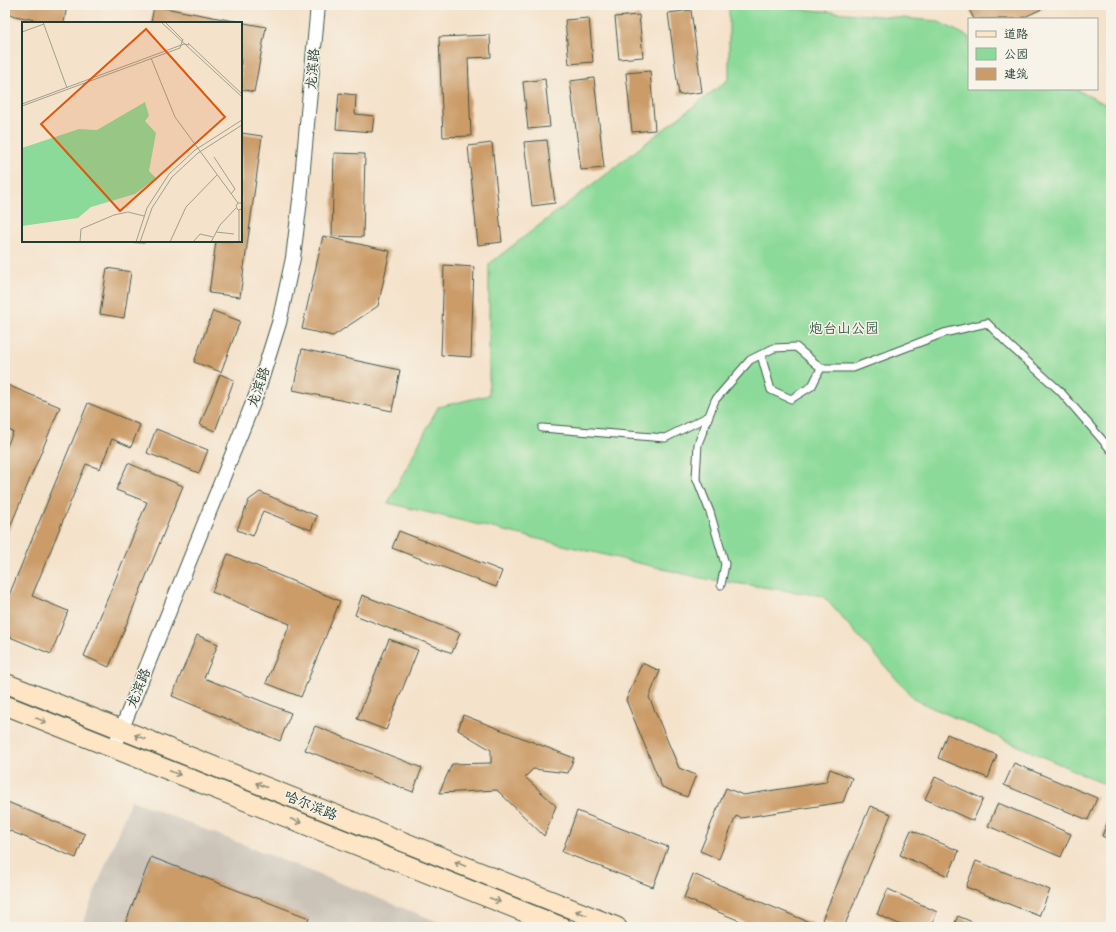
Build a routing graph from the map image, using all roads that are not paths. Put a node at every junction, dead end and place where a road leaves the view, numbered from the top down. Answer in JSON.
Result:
{"nodes":[{"id":1,"x":318,"y":5,"type":"edge"},
{"id":2,"x":761,"y":355,"type":"junction"},
{"id":3,"x":821,"y":368,"type":"junction"},
{"id":4,"x":709,"y":416,"type":"junction"},
{"id":5,"x":542,"y":428,"type":"dead end"},
{"id":6,"x":1111,"y":450,"type":"edge"},
{"id":7,"x":721,"y":585,"type":"dead end"},
{"id":8,"x":5,"y":683,"type":"edge"},
{"id":9,"x":5,"y":705,"type":"edge"},
{"id":10,"x":121,"y":729,"type":"junction"},
{"id":11,"x":114,"y":748,"type":"junction"},
{"id":12,"x":562,"y":927,"type":"edge"},
{"id":13,"x":617,"y":927,"type":"edge"}],
"edges":[{"from":1,"to":10,"type":"street","name":"龙滨路"},
{"from":2,"to":3,"type":"lane"},
{"from":2,"to":3,"type":"lane"},
{"from":2,"to":4,"type":"lane"},
{"from":3,"to":6,"type":"lane"},
{"from":4,"to":5,"type":"lane"},
{"from":4,"to":7,"type":"lane"},
{"from":8,"to":10,"type":"street","name":"哈尔滨路"},
{"from":9,"to":11,"type":"street","name":"哈尔滨路","one_way":true},
{"from":10,"to":11,"type":"street","name":"龙滨路"},
{"from":13,"to":10,"type":"street","name":"哈尔滨路","one_way":true},
{"from":11,"to":12,"type":"street","name":"哈尔滨路","one_way":true}]}
